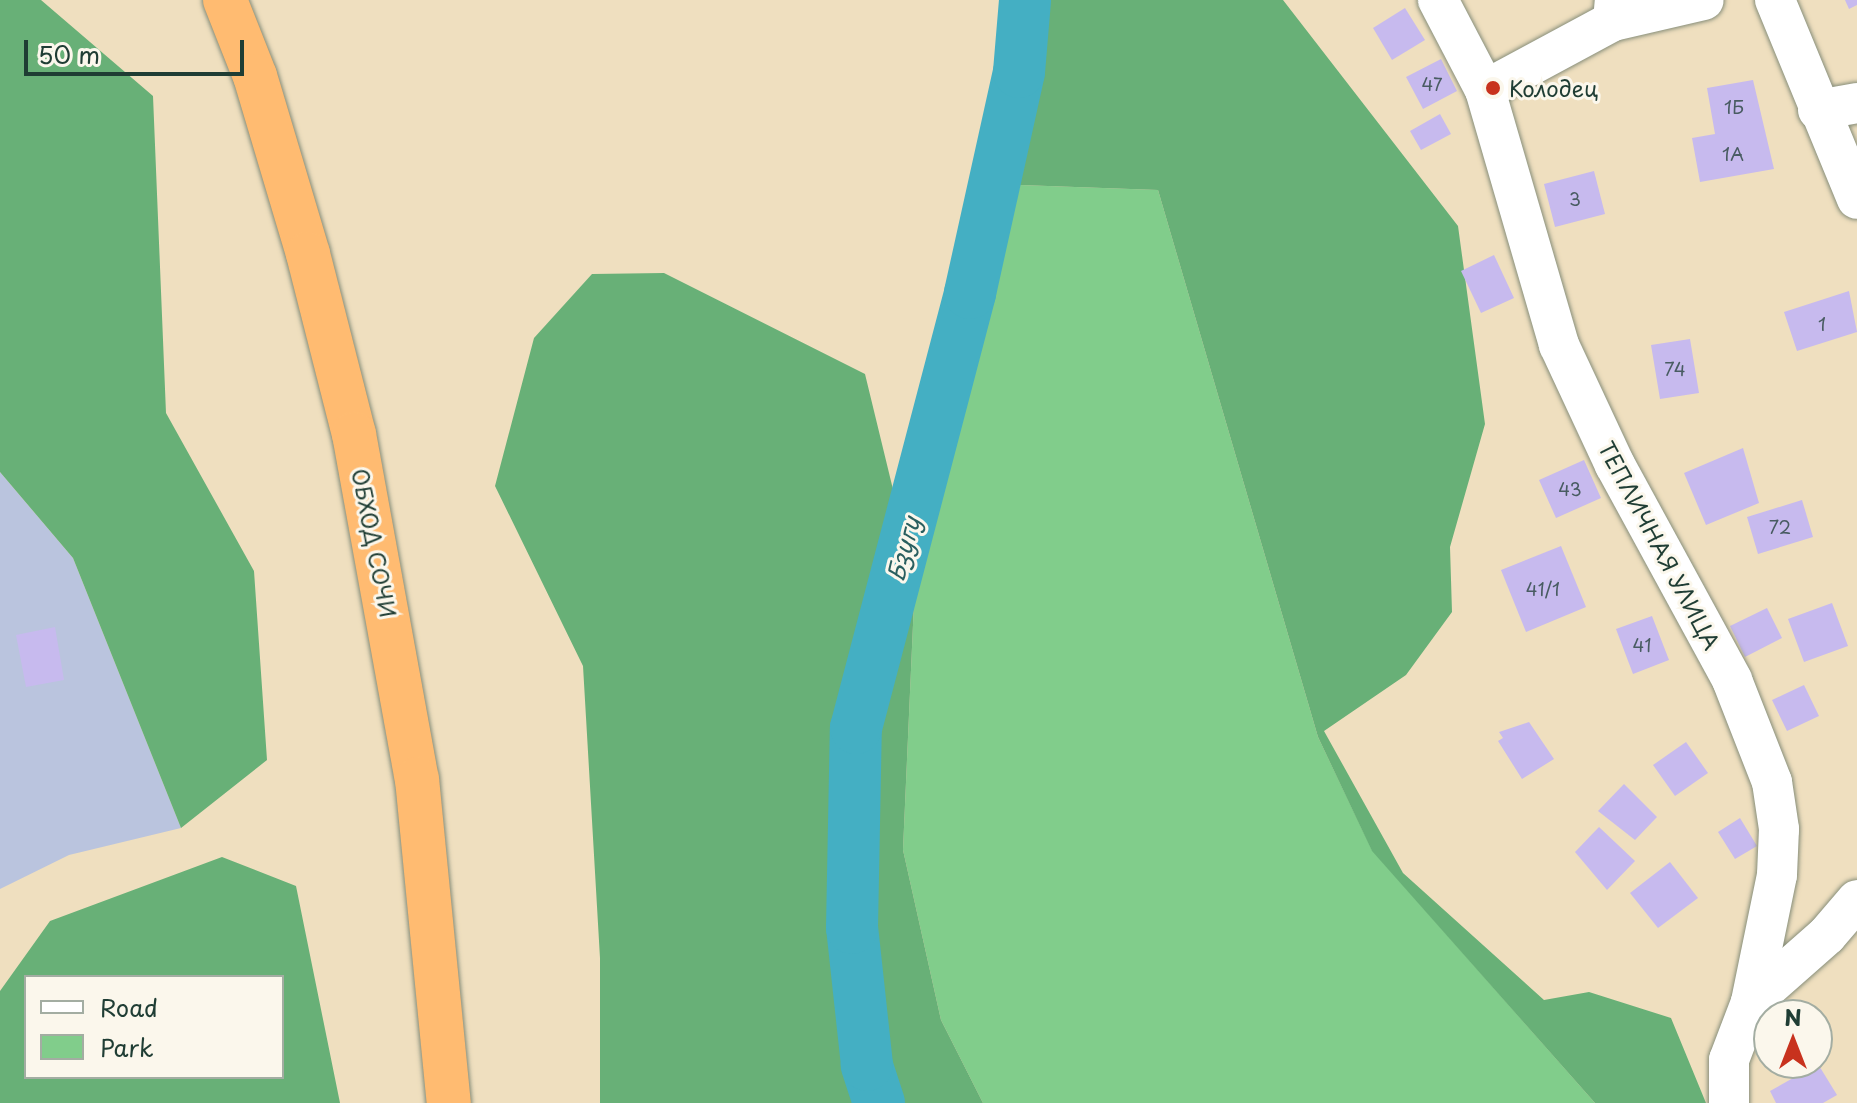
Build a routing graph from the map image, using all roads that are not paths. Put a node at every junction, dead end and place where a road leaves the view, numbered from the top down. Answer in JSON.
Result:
{"nodes":[{"id":1,"x":225,"y":0,"type":"edge"},
{"id":2,"x":1438,"y":0,"type":"edge"},
{"id":3,"x":1704,"y":0,"type":"edge"},
{"id":4,"x":1775,"y":0,"type":"edge"},
{"id":5,"x":1614,"y":11,"type":"edge"},
{"id":6,"x":1485,"y":90,"type":"junction"},
{"id":7,"x":1857,"y":103,"type":"edge"},
{"id":8,"x":1818,"y":110,"type":"junction"},
{"id":9,"x":1857,"y":199,"type":"edge"},
{"id":10,"x":1857,"y":900,"type":"edge"},
{"id":11,"x":1751,"y":1002,"type":"junction"},
{"id":12,"x":449,"y":1103,"type":"edge"},
{"id":13,"x":1729,"y":1103,"type":"edge"}],
"edges":[{"from":1,"to":12,"type":"highway","name":"ОБХОД СОЧИ"},
{"from":2,"to":6,"type":"street","name":"ТЕПЛИЧНАЯ УЛИЦА"},
{"from":3,"to":5,"type":"street"},
{"from":4,"to":8,"type":"street"},
{"from":5,"to":6,"type":"street"},
{"from":6,"to":11,"type":"street","name":"ТЕПЛИЧНАЯ УЛИЦА"},
{"from":7,"to":8,"type":"street"},
{"from":8,"to":9,"type":"street"},
{"from":10,"to":11,"type":"street"},
{"from":11,"to":13,"type":"street","name":"ТЕПЛИЧНАЯ УЛИЦА"}]}
